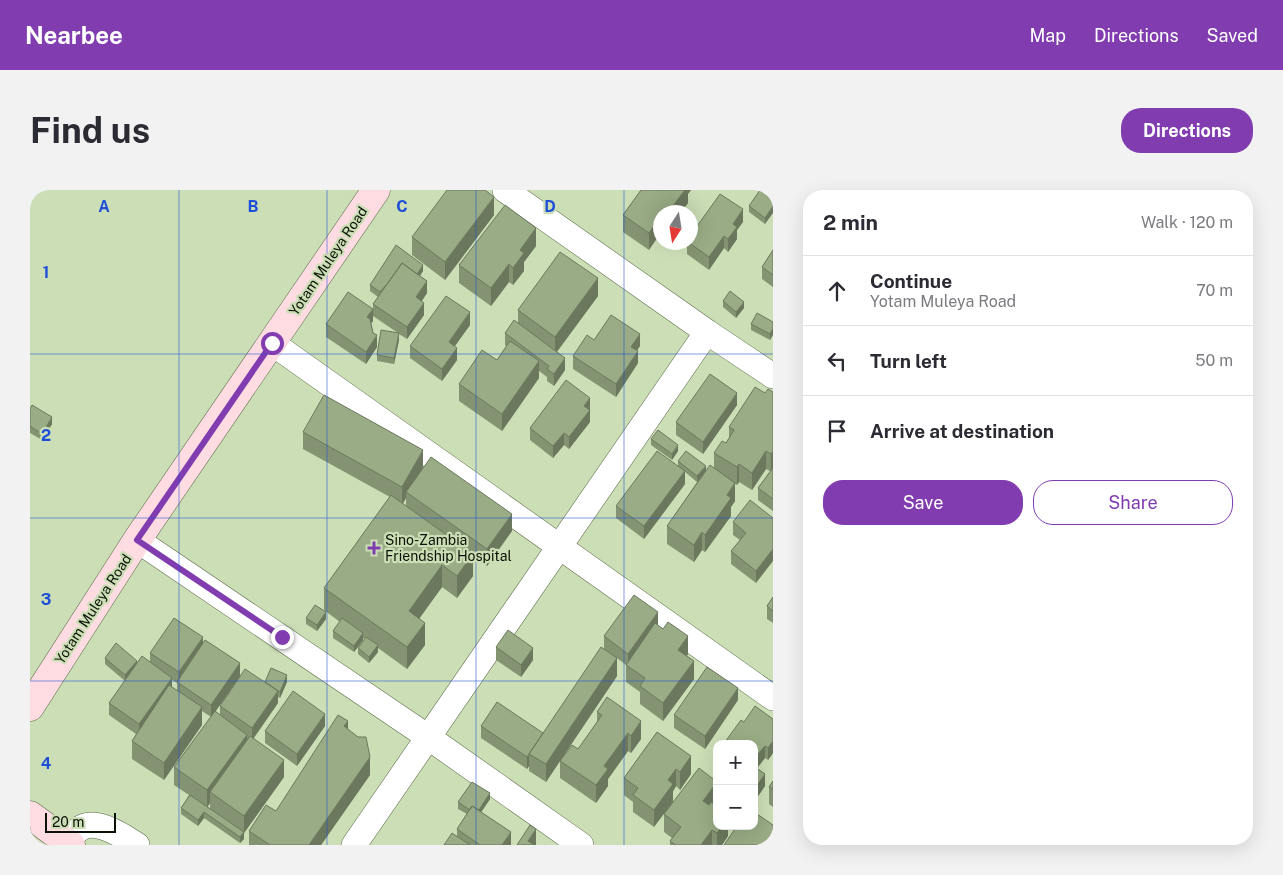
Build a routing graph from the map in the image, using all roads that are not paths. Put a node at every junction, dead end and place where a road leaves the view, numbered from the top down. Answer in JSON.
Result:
{"nodes":[{"id":1,"x":376,"y":190,"type":"edge"},
{"id":2,"x":505,"y":190,"type":"edge"},
{"id":3,"x":707,"y":332,"type":"junction"},
{"id":4,"x":272,"y":343,"type":"junction"},
{"id":5,"x":773,"y":376,"type":"edge"},
{"id":6,"x":137,"y":540,"type":"junction"},
{"id":7,"x":558,"y":547,"type":"junction"},
{"id":8,"x":773,"y":698,"type":"edge"},
{"id":9,"x":30,"y":707,"type":"edge"},
{"id":10,"x":428,"y":737,"type":"junction"},
{"id":11,"x":30,"y":815,"type":"edge"},
{"id":12,"x":70,"y":844,"type":"edge"},
{"id":13,"x":137,"y":845,"type":"edge"},
{"id":14,"x":354,"y":845,"type":"edge"},
{"id":15,"x":581,"y":845,"type":"edge"}],
"edges":[{"from":1,"to":4,"type":"street","name":"Yotam Muleya Road"},
{"from":2,"to":3,"type":"street"},
{"from":3,"to":5,"type":"street"},
{"from":3,"to":7,"type":"street"},
{"from":4,"to":6,"type":"street","name":"Yotam Muleya Road"},
{"from":4,"to":7,"type":"street"},
{"from":6,"to":9,"type":"street","name":"Yotam Muleya Road"},
{"from":6,"to":10,"type":"street"},
{"from":7,"to":8,"type":"street"},
{"from":7,"to":10,"type":"street"},
{"from":10,"to":14,"type":"street"},
{"from":10,"to":15,"type":"street"},
{"from":11,"to":12,"type":"street"},
{"from":12,"to":13,"type":"street"}]}
